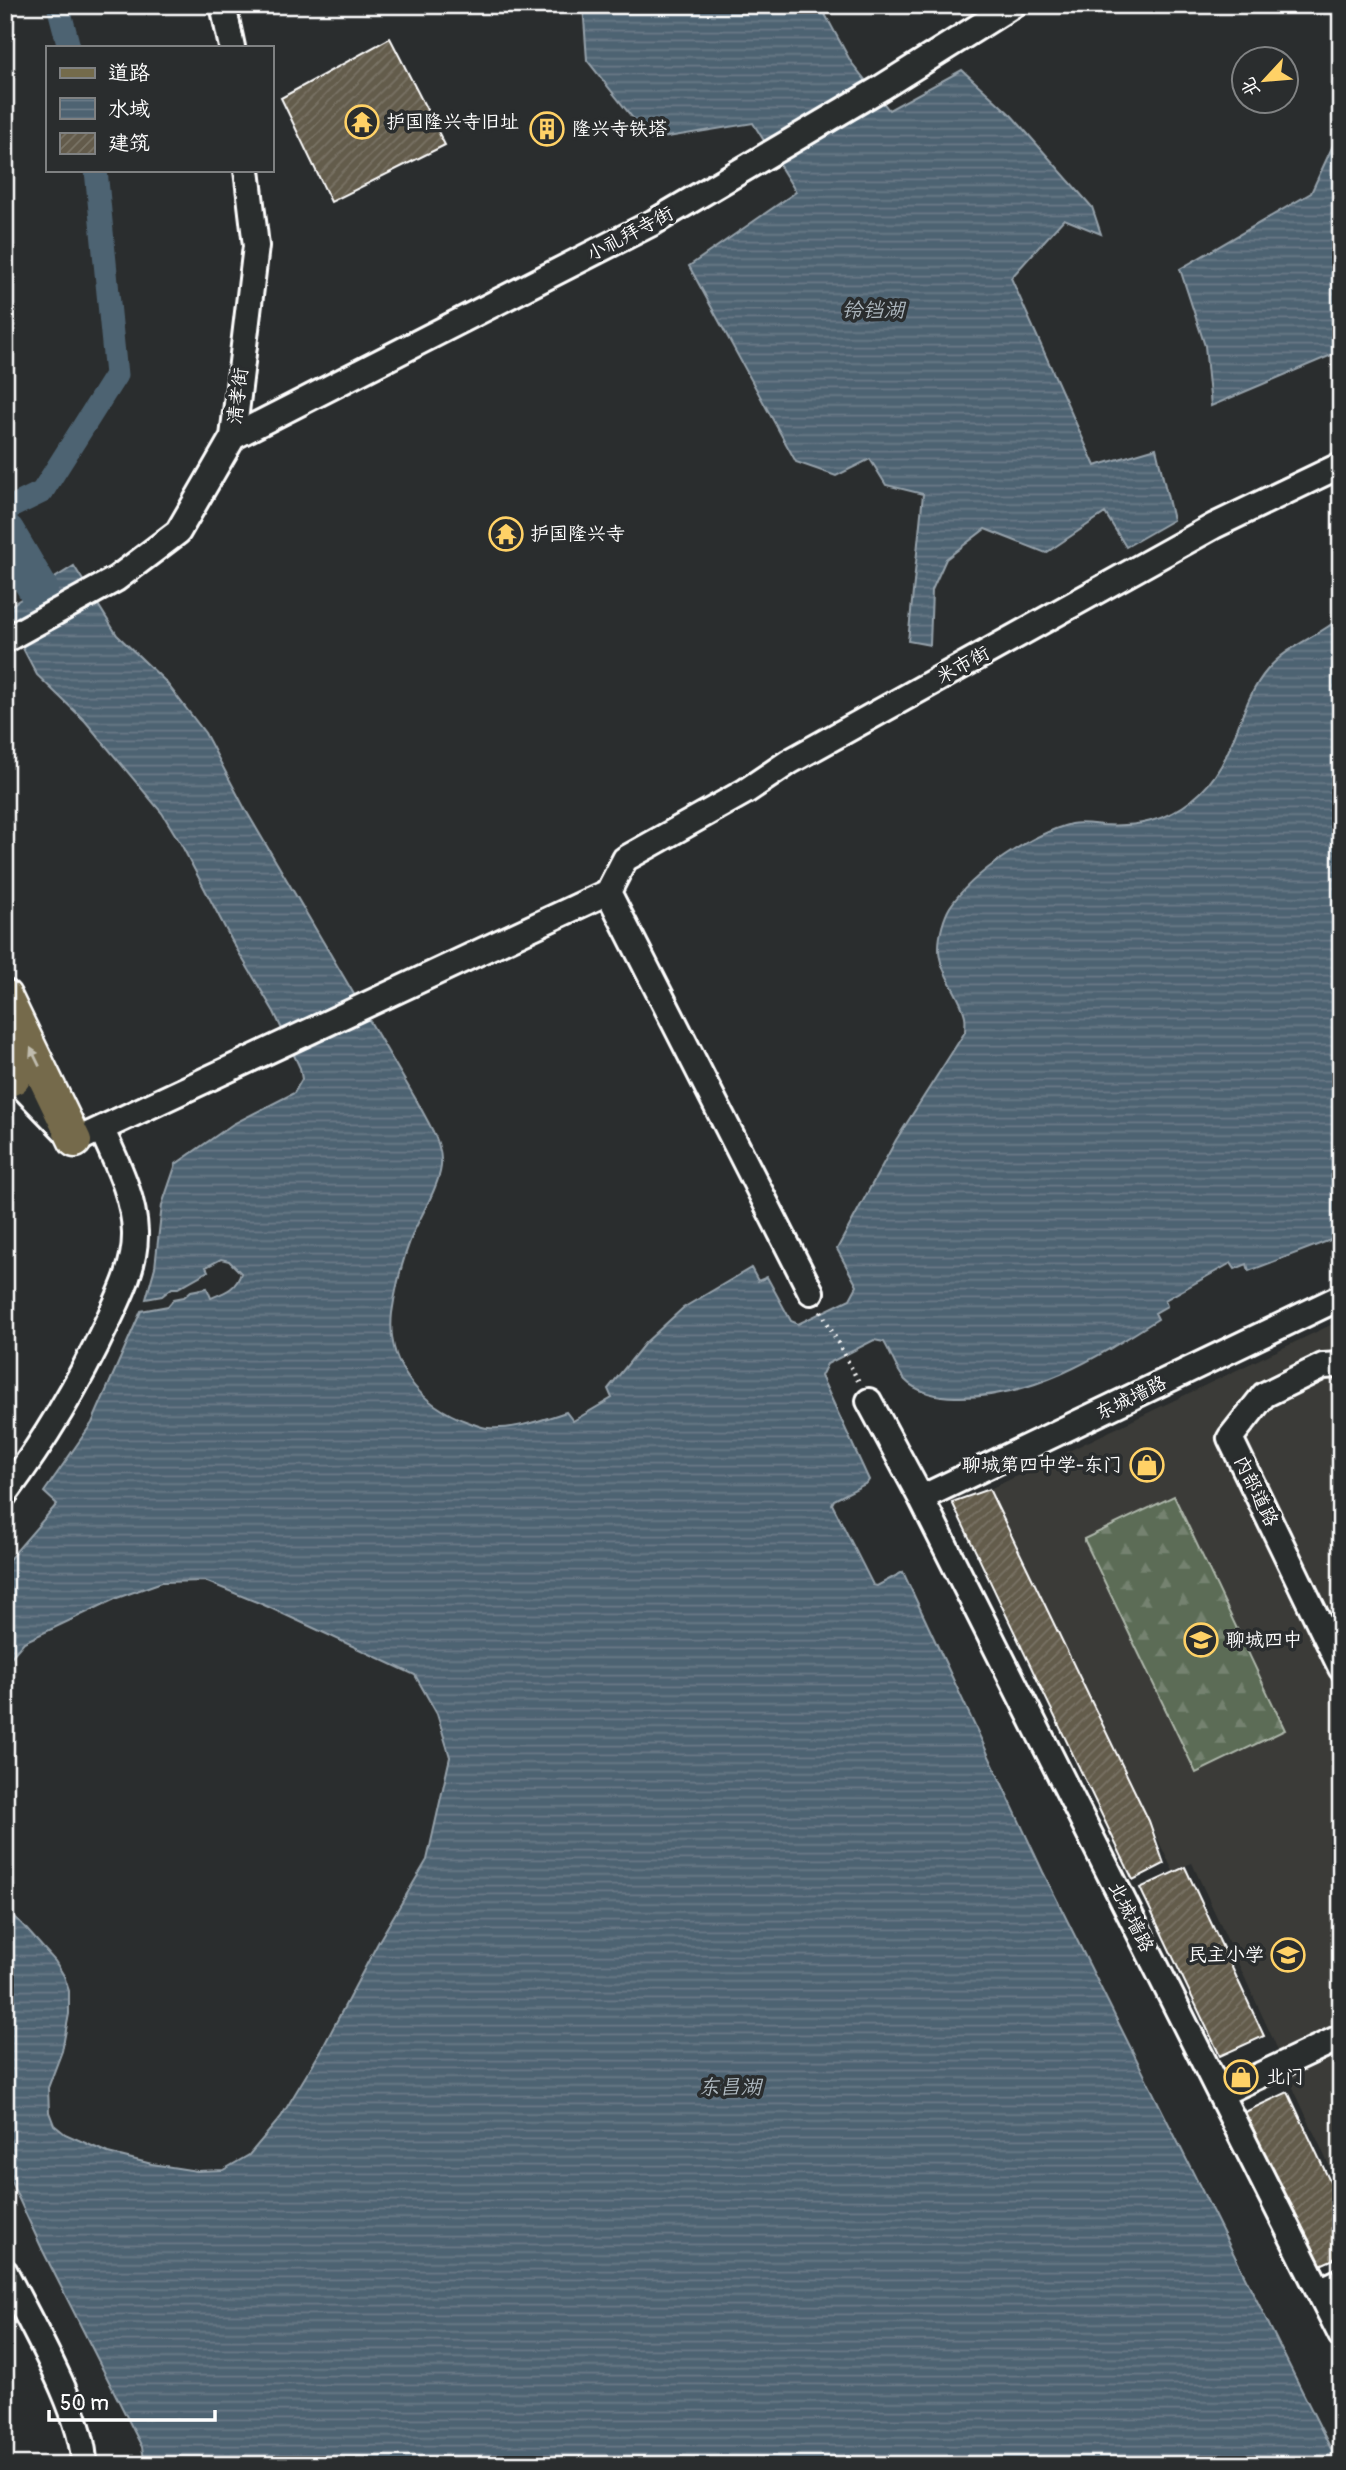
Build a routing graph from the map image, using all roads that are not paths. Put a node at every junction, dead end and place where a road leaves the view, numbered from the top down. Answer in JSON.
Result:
{"nodes":[{"id":1,"x":223,"y":5,"type":"edge"},
{"id":2,"x":1013,"y":5,"type":"edge"},
{"id":3,"x":232,"y":46,"type":"edge"},
{"id":4,"x":247,"y":172,"type":"edge"},
{"id":5,"x":233,"y":437,"type":"junction"},
{"id":6,"x":1341,"y":465,"type":"edge"},
{"id":7,"x":5,"y":640,"type":"edge"},
{"id":8,"x":608,"y":892,"type":"junction"},
{"id":9,"x":5,"y":996,"type":"edge"},
{"id":10,"x":8,"y":1074,"type":"edge"},
{"id":11,"x":88,"y":1135,"type":"junction"},
{"id":12,"x":811,"y":1292,"type":"road end"},
{"id":13,"x":1341,"y":1297,"type":"edge"},
{"id":14,"x":1341,"y":1365,"type":"edge"},
{"id":15,"x":869,"y":1401,"type":"road end"},
{"id":16,"x":5,"y":1494,"type":"edge"},
{"id":17,"x":921,"y":1498,"type":"junction"},
{"id":18,"x":1341,"y":1668,"type":"edge"},
{"id":19,"x":1341,"y":2037,"type":"edge"},
{"id":20,"x":1220,"y":2094,"type":"junction"},
{"id":21,"x":7,"y":2280,"type":"edge"},
{"id":22,"x":1330,"y":2286,"type":"edge"},
{"id":23,"x":1341,"y":2335,"type":"edge"},
{"id":24,"x":84,"y":2465,"type":"edge"}],
"edges":[{"from":1,"to":3,"type":"street"},
{"from":2,"to":5,"type":"street","name":"小礼拜寺街"},
{"from":4,"to":5,"type":"street","name":"清孝街"},
{"from":5,"to":7,"type":"street","name":"清孝街"},
{"from":6,"to":8,"type":"street","name":"米市街"},
{"from":8,"to":11,"type":"street"},
{"from":8,"to":12,"type":"street"},
{"from":11,"to":9,"type":"main road","one_way":true},
{"from":10,"to":11,"type":"street"},
{"from":11,"to":16,"type":"street"},
{"from":13,"to":17,"type":"street","name":"东城墙路"},
{"from":14,"to":18,"type":"street","name":"内部道路"},
{"from":15,"to":17,"type":"street","name":"北城墙路"},
{"from":17,"to":20,"type":"street","name":"北城墙路"},
{"from":19,"to":20,"type":"street"},
{"from":20,"to":22,"type":"street","name":"北城墙路"},
{"from":21,"to":24,"type":"street"},
{"from":22,"to":23,"type":"street","name":"北城墙路"}]}
